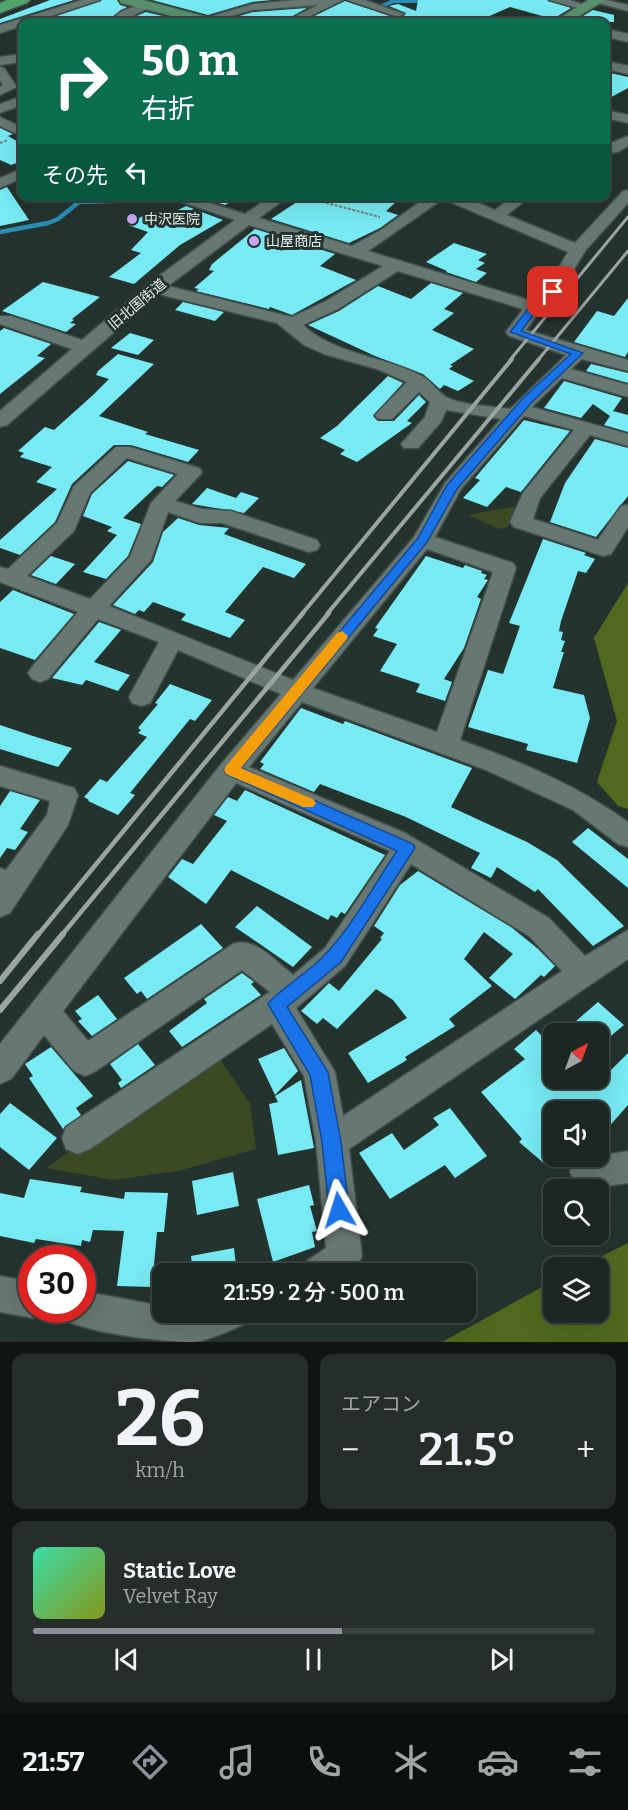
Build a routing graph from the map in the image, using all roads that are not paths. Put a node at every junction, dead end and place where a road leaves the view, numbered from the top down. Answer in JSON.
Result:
{"nodes":[{"id":1,"x":22,"y":0,"type":"edge"},
{"id":2,"x":94,"y":0,"type":"edge"},
{"id":3,"x":126,"y":0,"type":"edge"},
{"id":4,"x":338,"y":0,"type":"edge"},
{"id":5,"x":353,"y":0,"type":"edge"},
{"id":6,"x":555,"y":0,"type":"edge"},
{"id":7,"x":593,"y":3,"type":"edge"},
{"id":8,"x":147,"y":5,"type":"junction"},
{"id":9,"x":0,"y":8,"type":"edge"},
{"id":10,"x":628,"y":8,"type":"edge"},
{"id":11,"x":398,"y":14,"type":"dead end"},
{"id":12,"x":45,"y":18,"type":"edge"},
{"id":13,"x":119,"y":18,"type":"edge"},
{"id":14,"x":190,"y":18,"type":"edge"},
{"id":15,"x":216,"y":18,"type":"edge"},
{"id":16,"x":299,"y":18,"type":"edge"},
{"id":17,"x":567,"y":18,"type":"edge"},
{"id":18,"x":18,"y":25,"type":"edge"},
{"id":19,"x":0,"y":29,"type":"edge"},
{"id":20,"x":610,"y":34,"type":"edge"},
{"id":21,"x":628,"y":38,"type":"edge"},
{"id":22,"x":18,"y":59,"type":"edge"},
{"id":23,"x":0,"y":61,"type":"edge"},
{"id":24,"x":610,"y":66,"type":"edge"},
{"id":25,"x":628,"y":70,"type":"edge"},
{"id":26,"x":0,"y":71,"type":"edge"},
{"id":27,"x":0,"y":91,"type":"edge"},
{"id":28,"x":18,"y":102,"type":"edge"},
{"id":29,"x":0,"y":109,"type":"edge"},
{"id":30,"x":610,"y":112,"type":"edge"},
{"id":31,"x":628,"y":112,"type":"edge"},
{"id":32,"x":610,"y":113,"type":"edge"},
{"id":33,"x":628,"y":119,"type":"edge"},
{"id":34,"x":4,"y":123,"type":"edge"},
{"id":35,"x":18,"y":130,"type":"edge"},
{"id":36,"x":628,"y":140,"type":"edge"},
{"id":37,"x":610,"y":148,"type":"edge"},
{"id":38,"x":18,"y":175,"type":"edge"},
{"id":39,"x":0,"y":184,"type":"edge"},
{"id":40,"x":628,"y":194,"type":"edge"},
{"id":41,"x":185,"y":201,"type":"edge"},
{"id":42,"x":274,"y":201,"type":"edge"},
{"id":43,"x":432,"y":201,"type":"edge"},
{"id":44,"x":460,"y":201,"type":"edge"},
{"id":45,"x":517,"y":201,"type":"edge"},
{"id":46,"x":496,"y":216,"type":"junction"},
{"id":47,"x":245,"y":220,"type":"junction"},
{"id":48,"x":578,"y":250,"type":"junction"},
{"id":49,"x":356,"y":251,"type":"junction"},
{"id":50,"x":398,"y":264,"type":"junction"},
{"id":51,"x":154,"y":288,"type":"junction"},
{"id":52,"x":534,"y":307,"type":"junction"},
{"id":53,"x":5,"y":320,"type":"dead end"},
{"id":54,"x":292,"y":324,"type":"junction"},
{"id":55,"x":86,"y":347,"type":"junction"},
{"id":56,"x":578,"y":353,"type":"junction"},
{"id":57,"x":628,"y":365,"type":"edge"},
{"id":58,"x":560,"y":372,"type":"junction"},
{"id":59,"x":419,"y":381,"type":"junction"},
{"id":60,"x":628,"y":391,"type":"edge"},
{"id":61,"x":443,"y":404,"type":"junction"},
{"id":62,"x":517,"y":412,"type":"junction"},
{"id":63,"x":386,"y":415,"type":"dead end"},
{"id":64,"x":0,"y":421,"type":"edge"},
{"id":65,"x":586,"y":427,"type":"junction"},
{"id":66,"x":628,"y":440,"type":"edge"},
{"id":67,"x":411,"y":444,"type":"dead end"},
{"id":68,"x":161,"y":502,"type":"junction"},
{"id":69,"x":628,"y":511,"type":"edge"},
{"id":70,"x":423,"y":540,"type":"junction"},
{"id":71,"x":309,"y":545,"type":"dead end"},
{"id":72,"x":6,"y":576,"type":"edge"},
{"id":73,"x":94,"y":608,"type":"junction"},
{"id":74,"x":171,"y":640,"type":"junction"},
{"id":75,"x":40,"y":673,"type":"dead end"},
{"id":76,"x":297,"y":691,"type":"junction"},
{"id":77,"x":141,"y":697,"type":"dead end"},
{"id":78,"x":446,"y":744,"type":"junction"},
{"id":79,"x":231,"y":770,"type":"junction"},
{"id":80,"x":0,"y":776,"type":"edge"},
{"id":81,"x":628,"y":836,"type":"edge"},
{"id":82,"x":407,"y":848,"type":"junction"},
{"id":83,"x":4,"y":890,"type":"edge"},
{"id":84,"x":628,"y":943,"type":"edge"},
{"id":85,"x":582,"y":972,"type":"junction"},
{"id":86,"x":285,"y":999,"type":"junction"},
{"id":87,"x":44,"y":1012,"type":"junction"},
{"id":88,"x":0,"y":1069,"type":"edge"},
{"id":89,"x":78,"y":1138,"type":"dead end"},
{"id":90,"x":332,"y":1142,"type":"junction"},
{"id":91,"x":628,"y":1167,"type":"edge"},
{"id":92,"x":587,"y":1172,"type":"dead end"},
{"id":93,"x":335,"y":1263,"type":"edge"},
{"id":94,"x":0,"y":1294,"type":"edge"},
{"id":95,"x":18,"y":1297,"type":"edge"},
{"id":96,"x":96,"y":1312,"type":"edge"},
{"id":97,"x":152,"y":1322,"type":"edge"},
{"id":98,"x":156,"y":1323,"type":"edge"},
{"id":99,"x":198,"y":1323,"type":"edge"}],
"edges":[{"from":1,"to":9,"type":"highway"},
{"from":2,"to":12,"type":"street"},
{"from":3,"to":8,"type":"main road"},
{"from":4,"to":15,"type":"street"},
{"from":4,"to":16,"type":"street"},
{"from":5,"to":11,"type":"street"},
{"from":6,"to":7,"type":"street"},
{"from":7,"to":10,"type":"street"},
{"from":7,"to":17,"type":"main road"},
{"from":8,"to":13,"type":"street"},
{"from":8,"to":14,"type":"main road"},
{"from":18,"to":19,"type":"street"},
{"from":20,"to":21,"type":"street"},
{"from":22,"to":23,"type":"street"},
{"from":24,"to":25,"type":"street"},
{"from":26,"to":27,"type":"street"},
{"from":28,"to":29,"type":"street"},
{"from":30,"to":31,"type":"street"},
{"from":32,"to":33,"type":"street"},
{"from":34,"to":35,"type":"street"},
{"from":36,"to":37,"type":"street"},
{"from":38,"to":39,"type":"street"},
{"from":40,"to":48,"type":"street"},
{"from":41,"to":47,"type":"street"},
{"from":42,"to":47,"type":"street","name":"旧北国街道"},
{"from":43,"to":49,"type":"street"},
{"from":44,"to":46,"type":"street"},
{"from":45,"to":46,"type":"street"},
{"from":46,"to":48,"type":"street"},
{"from":47,"to":49,"type":"street"},
{"from":47,"to":51,"type":"street","name":"旧北国街道"},
{"from":48,"to":52,"type":"street"},
{"from":49,"to":50,"type":"street"},
{"from":50,"to":52,"type":"street"},
{"from":50,"to":54,"type":"street"},
{"from":51,"to":54,"type":"street"},
{"from":51,"to":55,"type":"street","name":"旧北国街道"},
{"from":52,"to":56,"type":"street"},
{"from":53,"to":55,"type":"street"},
{"from":54,"to":59,"type":"street"},
{"from":55,"to":64,"type":"street","name":"旧北国街道"},
{"from":56,"to":57,"type":"street"},
{"from":56,"to":58,"type":"street"},
{"from":58,"to":60,"type":"street"},
{"from":58,"to":62,"type":"street"},
{"from":59,"to":61,"type":"street"},
{"from":59,"to":63,"type":"street"},
{"from":61,"to":62,"type":"street"},
{"from":61,"to":67,"type":"street"},
{"from":62,"to":65,"type":"street"},
{"from":62,"to":70,"type":"street"},
{"from":65,"to":66,"type":"street"},
{"from":65,"to":69,"type":"street"},
{"from":68,"to":71,"type":"street"},
{"from":68,"to":72,"type":"street"},
{"from":68,"to":73,"type":"street"},
{"from":70,"to":76,"type":"street"},
{"from":70,"to":78,"type":"street"},
{"from":72,"to":73,"type":"street"},
{"from":73,"to":74,"type":"street"},
{"from":73,"to":75,"type":"street"},
{"from":74,"to":76,"type":"street"},
{"from":74,"to":77,"type":"street"},
{"from":76,"to":78,"type":"street"},
{"from":76,"to":79,"type":"street"},
{"from":78,"to":81,"type":"street"},
{"from":79,"to":82,"type":"street"},
{"from":79,"to":87,"type":"street"},
{"from":80,"to":83,"type":"street"},
{"from":82,"to":85,"type":"street"},
{"from":82,"to":86,"type":"street"},
{"from":84,"to":85,"type":"street"},
{"from":85,"to":90,"type":"street"},
{"from":86,"to":87,"type":"street"},
{"from":86,"to":89,"type":"street"},
{"from":86,"to":90,"type":"street"},
{"from":87,"to":88,"type":"street"},
{"from":90,"to":93,"type":"street"},
{"from":91,"to":92,"type":"street"},
{"from":94,"to":95,"type":"street"},
{"from":96,"to":97,"type":"street"},
{"from":98,"to":99,"type":"street"}]}
